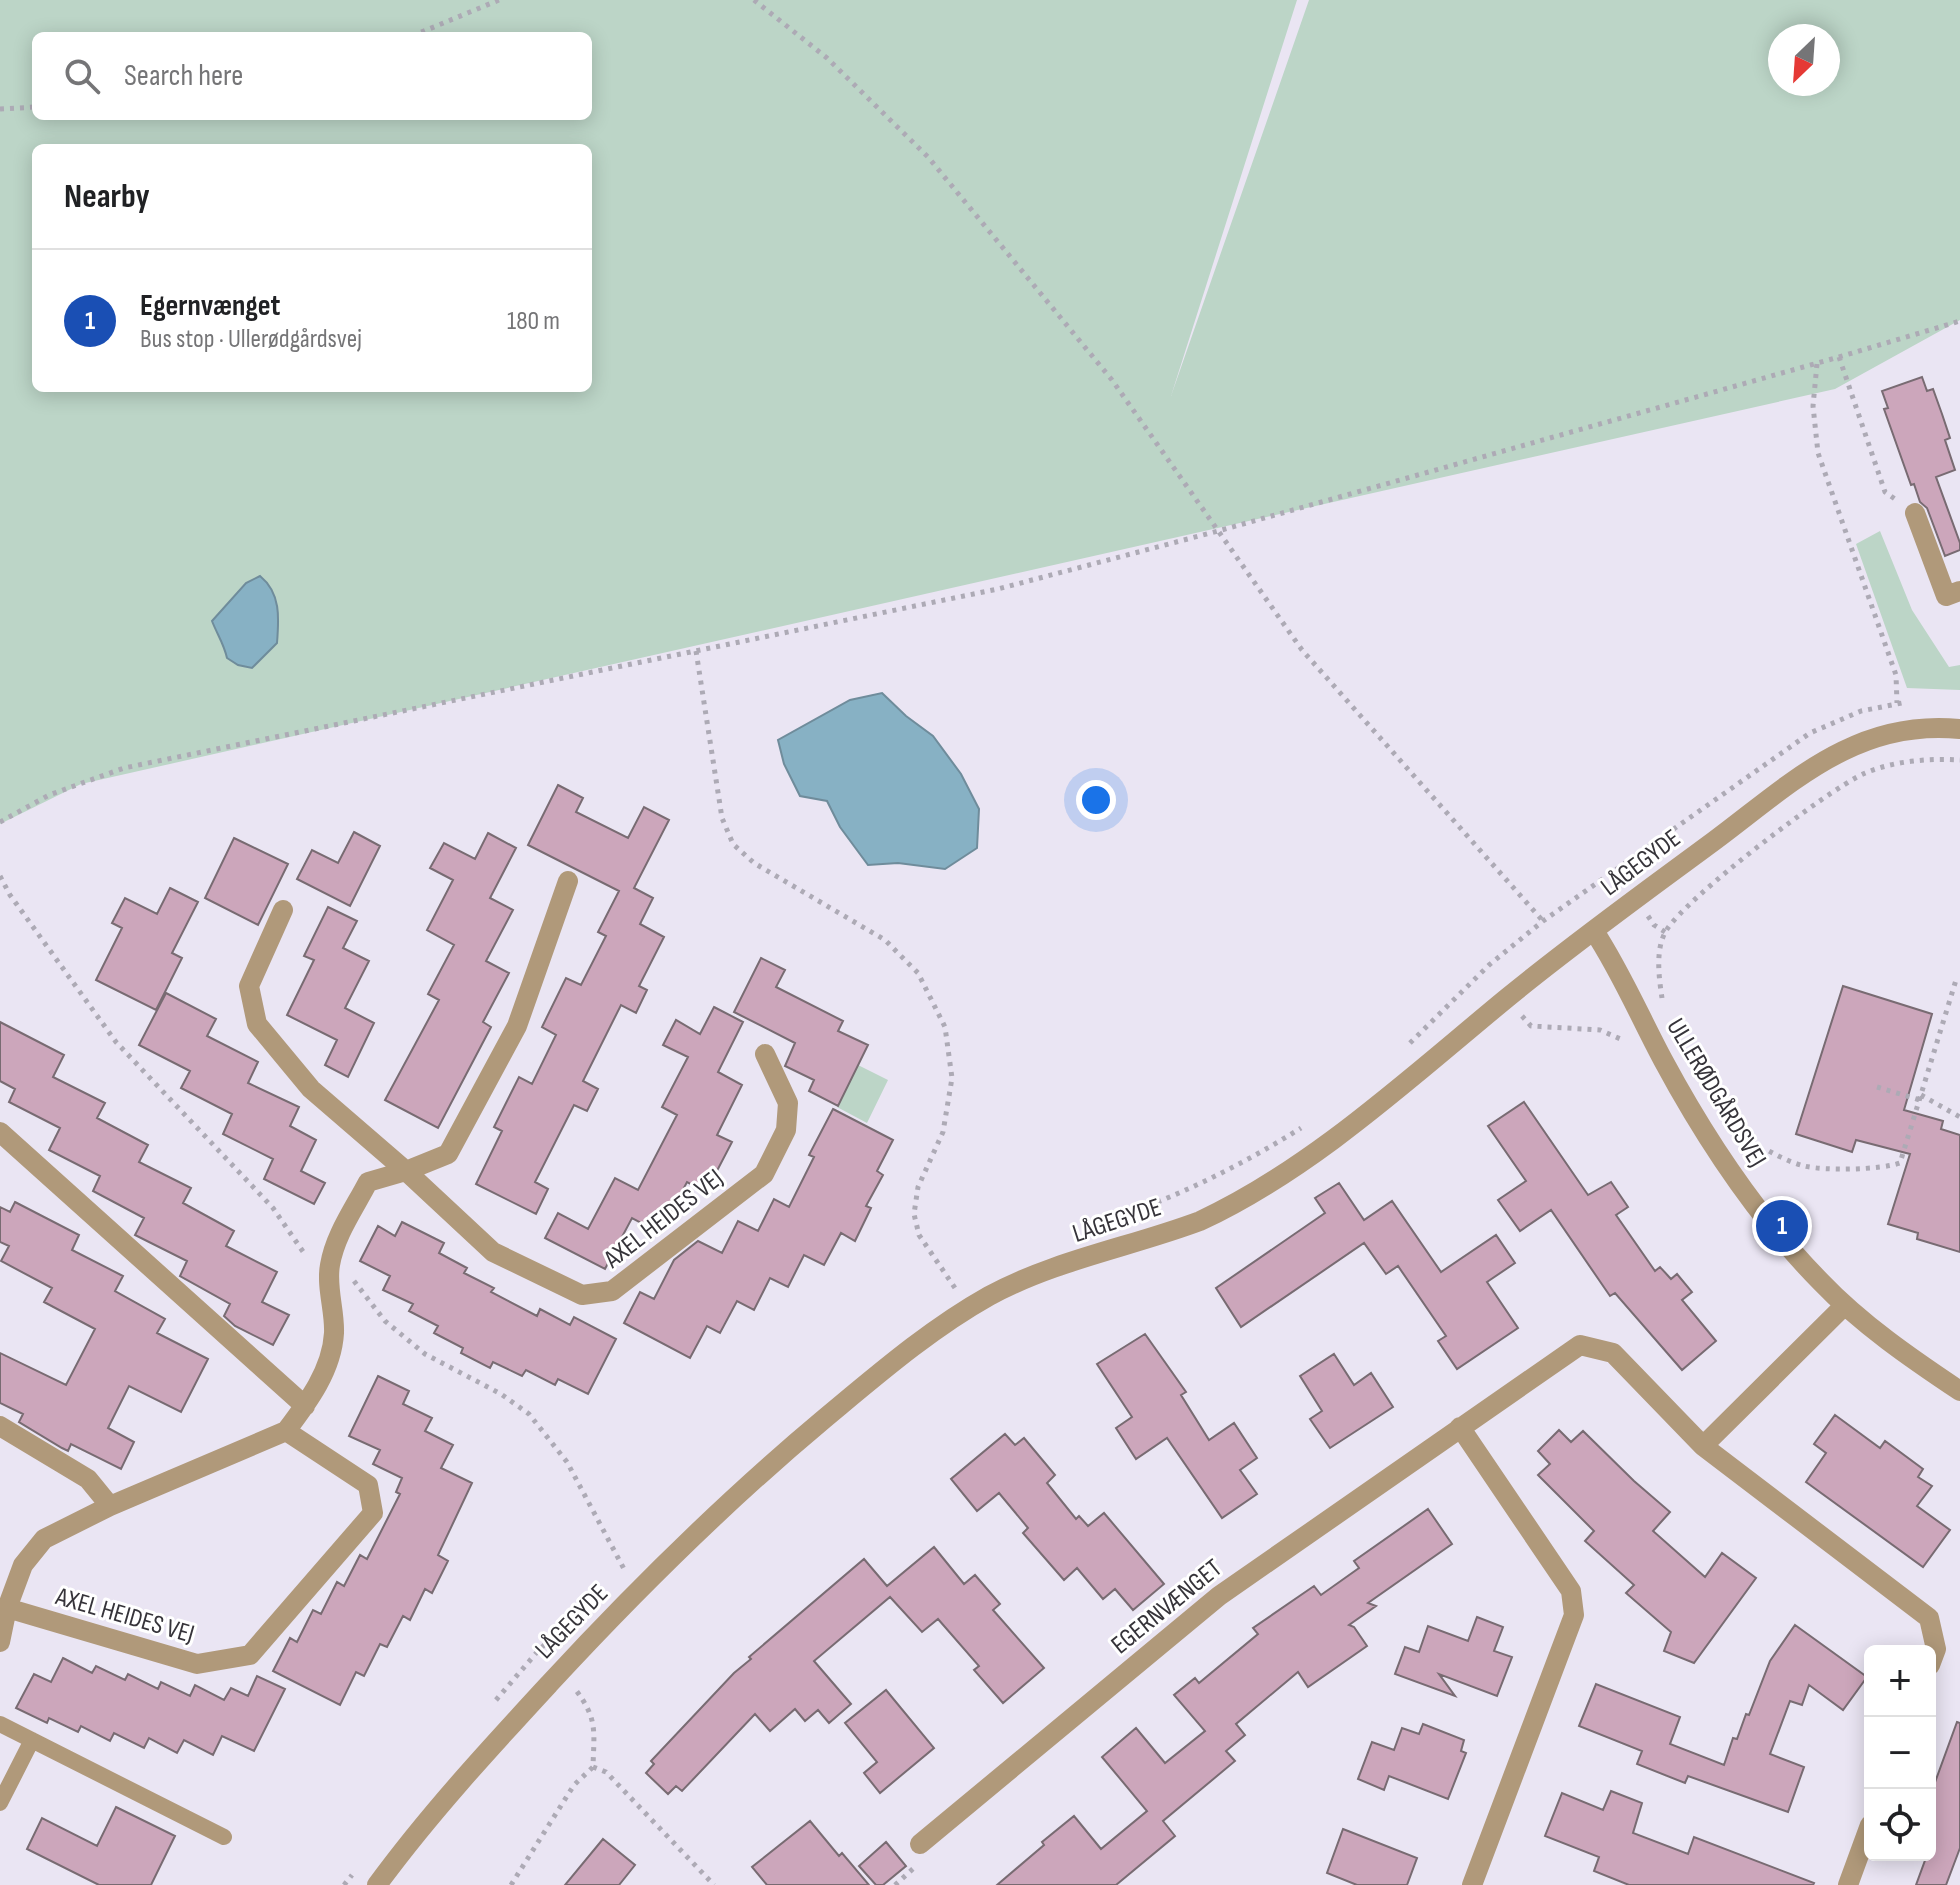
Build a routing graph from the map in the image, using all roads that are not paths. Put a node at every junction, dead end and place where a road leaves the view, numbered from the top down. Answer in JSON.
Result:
{"nodes":[{"id":1,"x":1915,"y":513,"type":"road end"},
{"id":2,"x":1960,"y":591,"type":"edge"},
{"id":3,"x":1960,"y":729,"type":"edge"},
{"id":4,"x":568,"y":881,"type":"dead end"},
{"id":5,"x":283,"y":910,"type":"dead end"},
{"id":6,"x":1594,"y":931,"type":"junction"},
{"id":7,"x":765,"y":1054,"type":"dead end"},
{"id":8,"x":0,"y":1132,"type":"edge"},
{"id":9,"x":406,"y":1171,"type":"junction"},
{"id":10,"x":1845,"y":1305,"type":"junction"},
{"id":11,"x":1960,"y":1391,"type":"edge"},
{"id":12,"x":305,"y":1406,"type":"junction"},
{"id":13,"x":0,"y":1426,"type":"edge"},
{"id":14,"x":1460,"y":1427,"type":"junction"},
{"id":15,"x":286,"y":1431,"type":"junction"},
{"id":16,"x":1703,"y":1446,"type":"junction"},
{"id":17,"x":110,"y":1506,"type":"junction"},
{"id":18,"x":7,"y":1608,"type":"junction"},
{"id":19,"x":1,"y":1637,"type":"edge"},
{"id":20,"x":1935,"y":1645,"type":"edge"},
{"id":21,"x":0,"y":1724,"type":"edge"},
{"id":22,"x":32,"y":1740,"type":"junction"},
{"id":23,"x":0,"y":1803,"type":"edge"},
{"id":24,"x":224,"y":1837,"type":"dead end"},
{"id":25,"x":1864,"y":1841,"type":"edge"},
{"id":26,"x":920,"y":1844,"type":"dead end"},
{"id":27,"x":377,"y":1885,"type":"edge"},
{"id":28,"x":1472,"y":1885,"type":"edge"},
{"id":29,"x":1848,"y":1885,"type":"edge"}],
"edges":[{"from":1,"to":2,"type":"street"},
{"from":3,"to":6,"type":"street","name":"LÅGEGYDE"},
{"from":4,"to":9,"type":"street"},
{"from":5,"to":9,"type":"street","name":"AXEL HEIDES VEJ"},
{"from":6,"to":10,"type":"street","name":"ULLERØDGÅRDSVEJ"},
{"from":6,"to":27,"type":"street","name":"LÅGEGYDE"},
{"from":7,"to":9,"type":"street","name":"AXEL HEIDES VEJ"},
{"from":8,"to":12,"type":"street"},
{"from":9,"to":12,"type":"street"},
{"from":10,"to":11,"type":"street","name":"ULLERØDGÅRDSVEJ"},
{"from":10,"to":16,"type":"street"},
{"from":12,"to":15,"type":"street"},
{"from":13,"to":17,"type":"street"},
{"from":14,"to":16,"type":"street","name":"EGERNVÆNGET"},
{"from":14,"to":26,"type":"street","name":"EGERNVÆNGET"},
{"from":14,"to":28,"type":"street"},
{"from":15,"to":17,"type":"street"},
{"from":15,"to":18,"type":"street","name":"AXEL HEIDES VEJ"},
{"from":16,"to":20,"type":"street","name":"EGERNVÆNGET"},
{"from":17,"to":18,"type":"street"},
{"from":18,"to":19,"type":"street"},
{"from":21,"to":22,"type":"lane"},
{"from":22,"to":23,"type":"lane"},
{"from":22,"to":24,"type":"lane"},
{"from":25,"to":29,"type":"street"}]}
